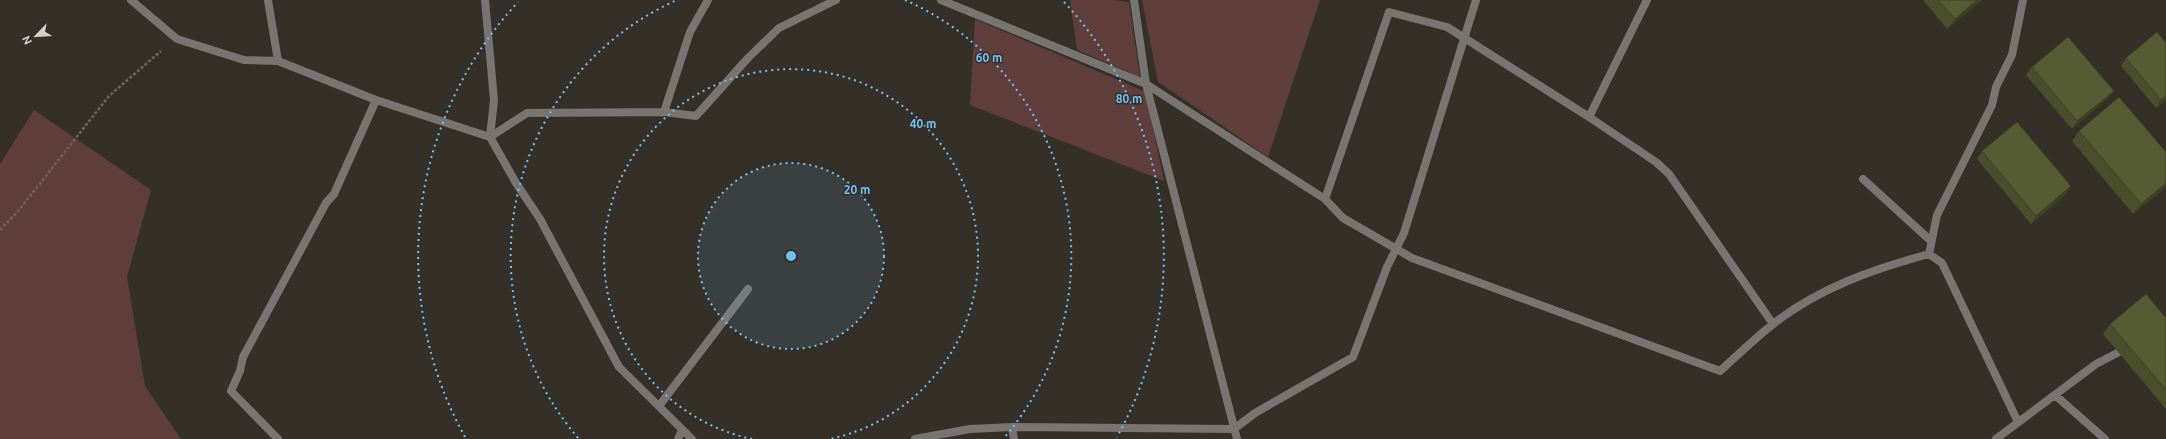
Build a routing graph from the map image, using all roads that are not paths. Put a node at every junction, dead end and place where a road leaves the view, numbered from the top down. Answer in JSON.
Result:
{"nodes":[{"id":1,"x":131,"y":0,"type":"edge"},
{"id":2,"x":268,"y":0,"type":"edge"},
{"id":3,"x":485,"y":0,"type":"edge"},
{"id":4,"x":708,"y":0,"type":"edge"},
{"id":5,"x":836,"y":0,"type":"edge"},
{"id":6,"x":941,"y":0,"type":"edge"},
{"id":7,"x":1134,"y":0,"type":"edge"},
{"id":8,"x":1476,"y":0,"type":"edge"},
{"id":9,"x":1647,"y":0,"type":"edge"},
{"id":10,"x":2023,"y":0,"type":"edge"},
{"id":11,"x":1465,"y":38,"type":"junction"},
{"id":12,"x":278,"y":61,"type":"junction"},
{"id":13,"x":1146,"y":84,"type":"junction"},
{"id":14,"x":376,"y":100,"type":"junction"},
{"id":15,"x":664,"y":112,"type":"junction"},
{"id":16,"x":1590,"y":117,"type":"junction"},
{"id":17,"x":490,"y":137,"type":"junction"},
{"id":18,"x":1863,"y":179,"type":"dead end"},
{"id":19,"x":1325,"y":199,"type":"junction"},
{"id":20,"x":1931,"y":241,"type":"junction"},
{"id":21,"x":1397,"y":249,"type":"junction"},
{"id":22,"x":1929,"y":254,"type":"junction"},
{"id":23,"x":748,"y":289,"type":"dead end"},
{"id":24,"x":1773,"y":324,"type":"junction"},
{"id":25,"x":2131,"y":345,"type":"edge"},
{"id":26,"x":2055,"y":395,"type":"junction"},
{"id":27,"x":659,"y":406,"type":"junction"},
{"id":28,"x":2018,"y":422,"type":"junction"},
{"id":29,"x":1012,"y":427,"type":"junction"},
{"id":30,"x":1234,"y":429,"type":"junction"},
{"id":31,"x":682,"y":430,"type":"junction"},
{"id":32,"x":278,"y":439,"type":"edge"},
{"id":33,"x":678,"y":439,"type":"edge"},
{"id":34,"x":692,"y":439,"type":"edge"},
{"id":35,"x":915,"y":439,"type":"edge"},
{"id":36,"x":1014,"y":439,"type":"edge"},
{"id":37,"x":1237,"y":439,"type":"edge"},
{"id":38,"x":1996,"y":439,"type":"edge"},
{"id":39,"x":2105,"y":439,"type":"edge"}],
"edges":[{"from":1,"to":12,"type":"street"},
{"from":2,"to":12,"type":"street"},
{"from":3,"to":17,"type":"street"},
{"from":4,"to":15,"type":"street"},
{"from":5,"to":15,"type":"street"},
{"from":6,"to":13,"type":"street"},
{"from":7,"to":13,"type":"street"},
{"from":8,"to":11,"type":"street"},
{"from":9,"to":16,"type":"street"},
{"from":10,"to":20,"type":"street"},
{"from":11,"to":16,"type":"street"},
{"from":11,"to":19,"type":"street"},
{"from":11,"to":21,"type":"street"},
{"from":12,"to":14,"type":"street"},
{"from":13,"to":19,"type":"street"},
{"from":13,"to":30,"type":"street"},
{"from":14,"to":17,"type":"street"},
{"from":14,"to":32,"type":"street"},
{"from":15,"to":17,"type":"street"},
{"from":16,"to":24,"type":"street"},
{"from":17,"to":27,"type":"street"},
{"from":18,"to":20,"type":"street"},
{"from":19,"to":21,"type":"street"},
{"from":20,"to":22,"type":"street"},
{"from":21,"to":24,"type":"street"},
{"from":21,"to":30,"type":"street"},
{"from":22,"to":24,"type":"street"},
{"from":22,"to":28,"type":"street"},
{"from":23,"to":27,"type":"street"},
{"from":25,"to":26,"type":"street"},
{"from":26,"to":28,"type":"street"},
{"from":26,"to":39,"type":"street"},
{"from":27,"to":31,"type":"street"},
{"from":28,"to":38,"type":"street"},
{"from":29,"to":30,"type":"street"},
{"from":29,"to":35,"type":"street"},
{"from":29,"to":36,"type":"street"},
{"from":30,"to":37,"type":"street"},
{"from":31,"to":33,"type":"street"},
{"from":31,"to":34,"type":"street"}]}
